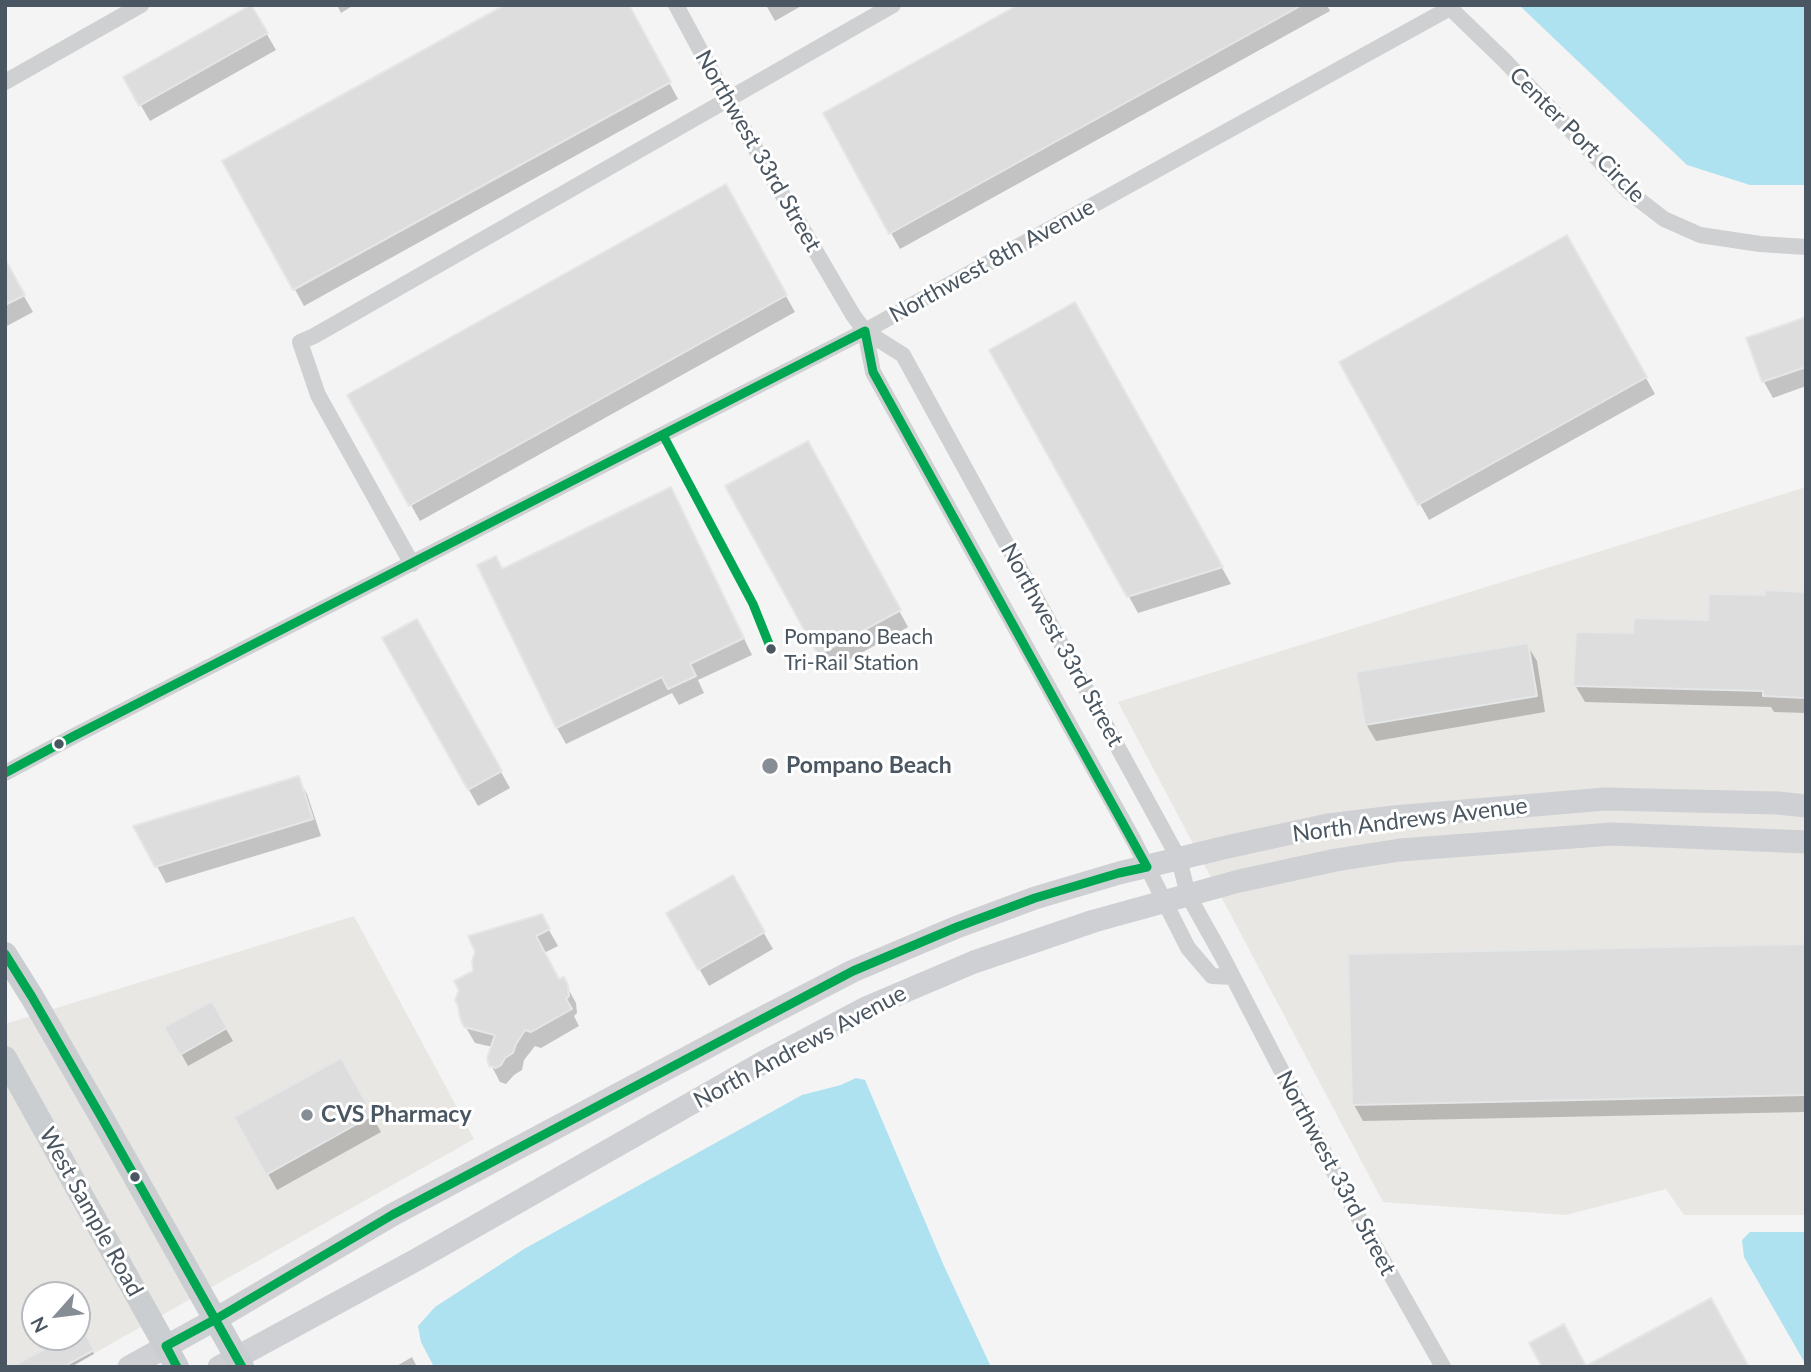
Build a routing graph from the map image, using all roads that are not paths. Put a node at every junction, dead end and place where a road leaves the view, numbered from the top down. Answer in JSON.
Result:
{"nodes":[{"id":1,"x":141,"y":5,"type":"edge"},
{"id":2,"x":676,"y":5,"type":"edge"},
{"id":3,"x":892,"y":5,"type":"edge"},
{"id":4,"x":1448,"y":6,"type":"edge"},
{"id":5,"x":5,"y":82,"type":"edge"},
{"id":6,"x":727,"y":100,"type":"junction"},
{"id":7,"x":1806,"y":247,"type":"edge"},
{"id":8,"x":865,"y":331,"type":"junction"},
{"id":9,"x":412,"y":564,"type":"junction"},
{"id":10,"x":5,"y":773,"type":"edge"},
{"id":11,"x":1806,"y":806,"type":"edge"},
{"id":12,"x":1806,"y":842,"type":"edge"},
{"id":13,"x":1179,"y":859,"type":"junction"},
{"id":14,"x":1147,"y":867,"type":"junction"},
{"id":15,"x":1188,"y":895,"type":"junction"},
{"id":16,"x":1163,"y":901,"type":"junction"},
{"id":17,"x":5,"y":954,"type":"edge"},
{"id":18,"x":1233,"y":977,"type":"junction"},
{"id":19,"x":5,"y":1058,"type":"edge"},
{"id":20,"x":216,"y":1319,"type":"junction"},
{"id":21,"x":172,"y":1357,"type":"edge"},
{"id":22,"x":232,"y":1364,"type":"edge"},
{"id":23,"x":129,"y":1367,"type":"edge"},
{"id":24,"x":1443,"y":1367,"type":"edge"}],
"edges":[{"from":1,"to":5,"type":"street"},
{"from":2,"to":6,"type":"street","name":"Northwest 33rd Street"},
{"from":3,"to":6,"type":"street"},
{"from":4,"to":7,"type":"street","name":"Center Port Circle"},
{"from":4,"to":8,"type":"street","name":"Northwest 8th Avenue"},
{"from":6,"to":8,"type":"street","name":"Northwest 33rd Street"},
{"from":6,"to":9,"type":"street"},
{"from":8,"to":9,"type":"street","name":"Northwest 8th Avenue"},
{"from":8,"to":13,"type":"street","name":"Northwest 33rd Street"},
{"from":8,"to":14,"type":"street","name":"Northwest 33rd Street"},
{"from":9,"to":10,"type":"street","name":"Northwest 8th Avenue"},
{"from":11,"to":13,"type":"street","name":"North Andrews Avenue"},
{"from":12,"to":15,"type":"street","name":"North Andrews Avenue"},
{"from":13,"to":14,"type":"street","name":"North Andrews Avenue"},
{"from":13,"to":15,"type":"street","name":"Northwest 33rd Street"},
{"from":14,"to":16,"type":"street","name":"Northwest 33rd Street"},
{"from":14,"to":20,"type":"street","name":"North Andrews Avenue"},
{"from":15,"to":16,"type":"street","name":"North Andrews Avenue"},
{"from":15,"to":18,"type":"street","name":"Northwest 33rd Street"},
{"from":16,"to":18,"type":"street","name":"Northwest 33rd Street"},
{"from":16,"to":22,"type":"street","name":"North Andrews Avenue"},
{"from":17,"to":20,"type":"main road"},
{"from":18,"to":24,"type":"street","name":"Northwest 33rd Street"},
{"from":19,"to":21,"type":"main road","name":"West Sample Road"},
{"from":20,"to":21,"type":"street","name":"North Andrews Avenue"},
{"from":20,"to":22,"type":"main road"},
{"from":21,"to":23,"type":"street","name":"North Andrews Avenue"}]}
